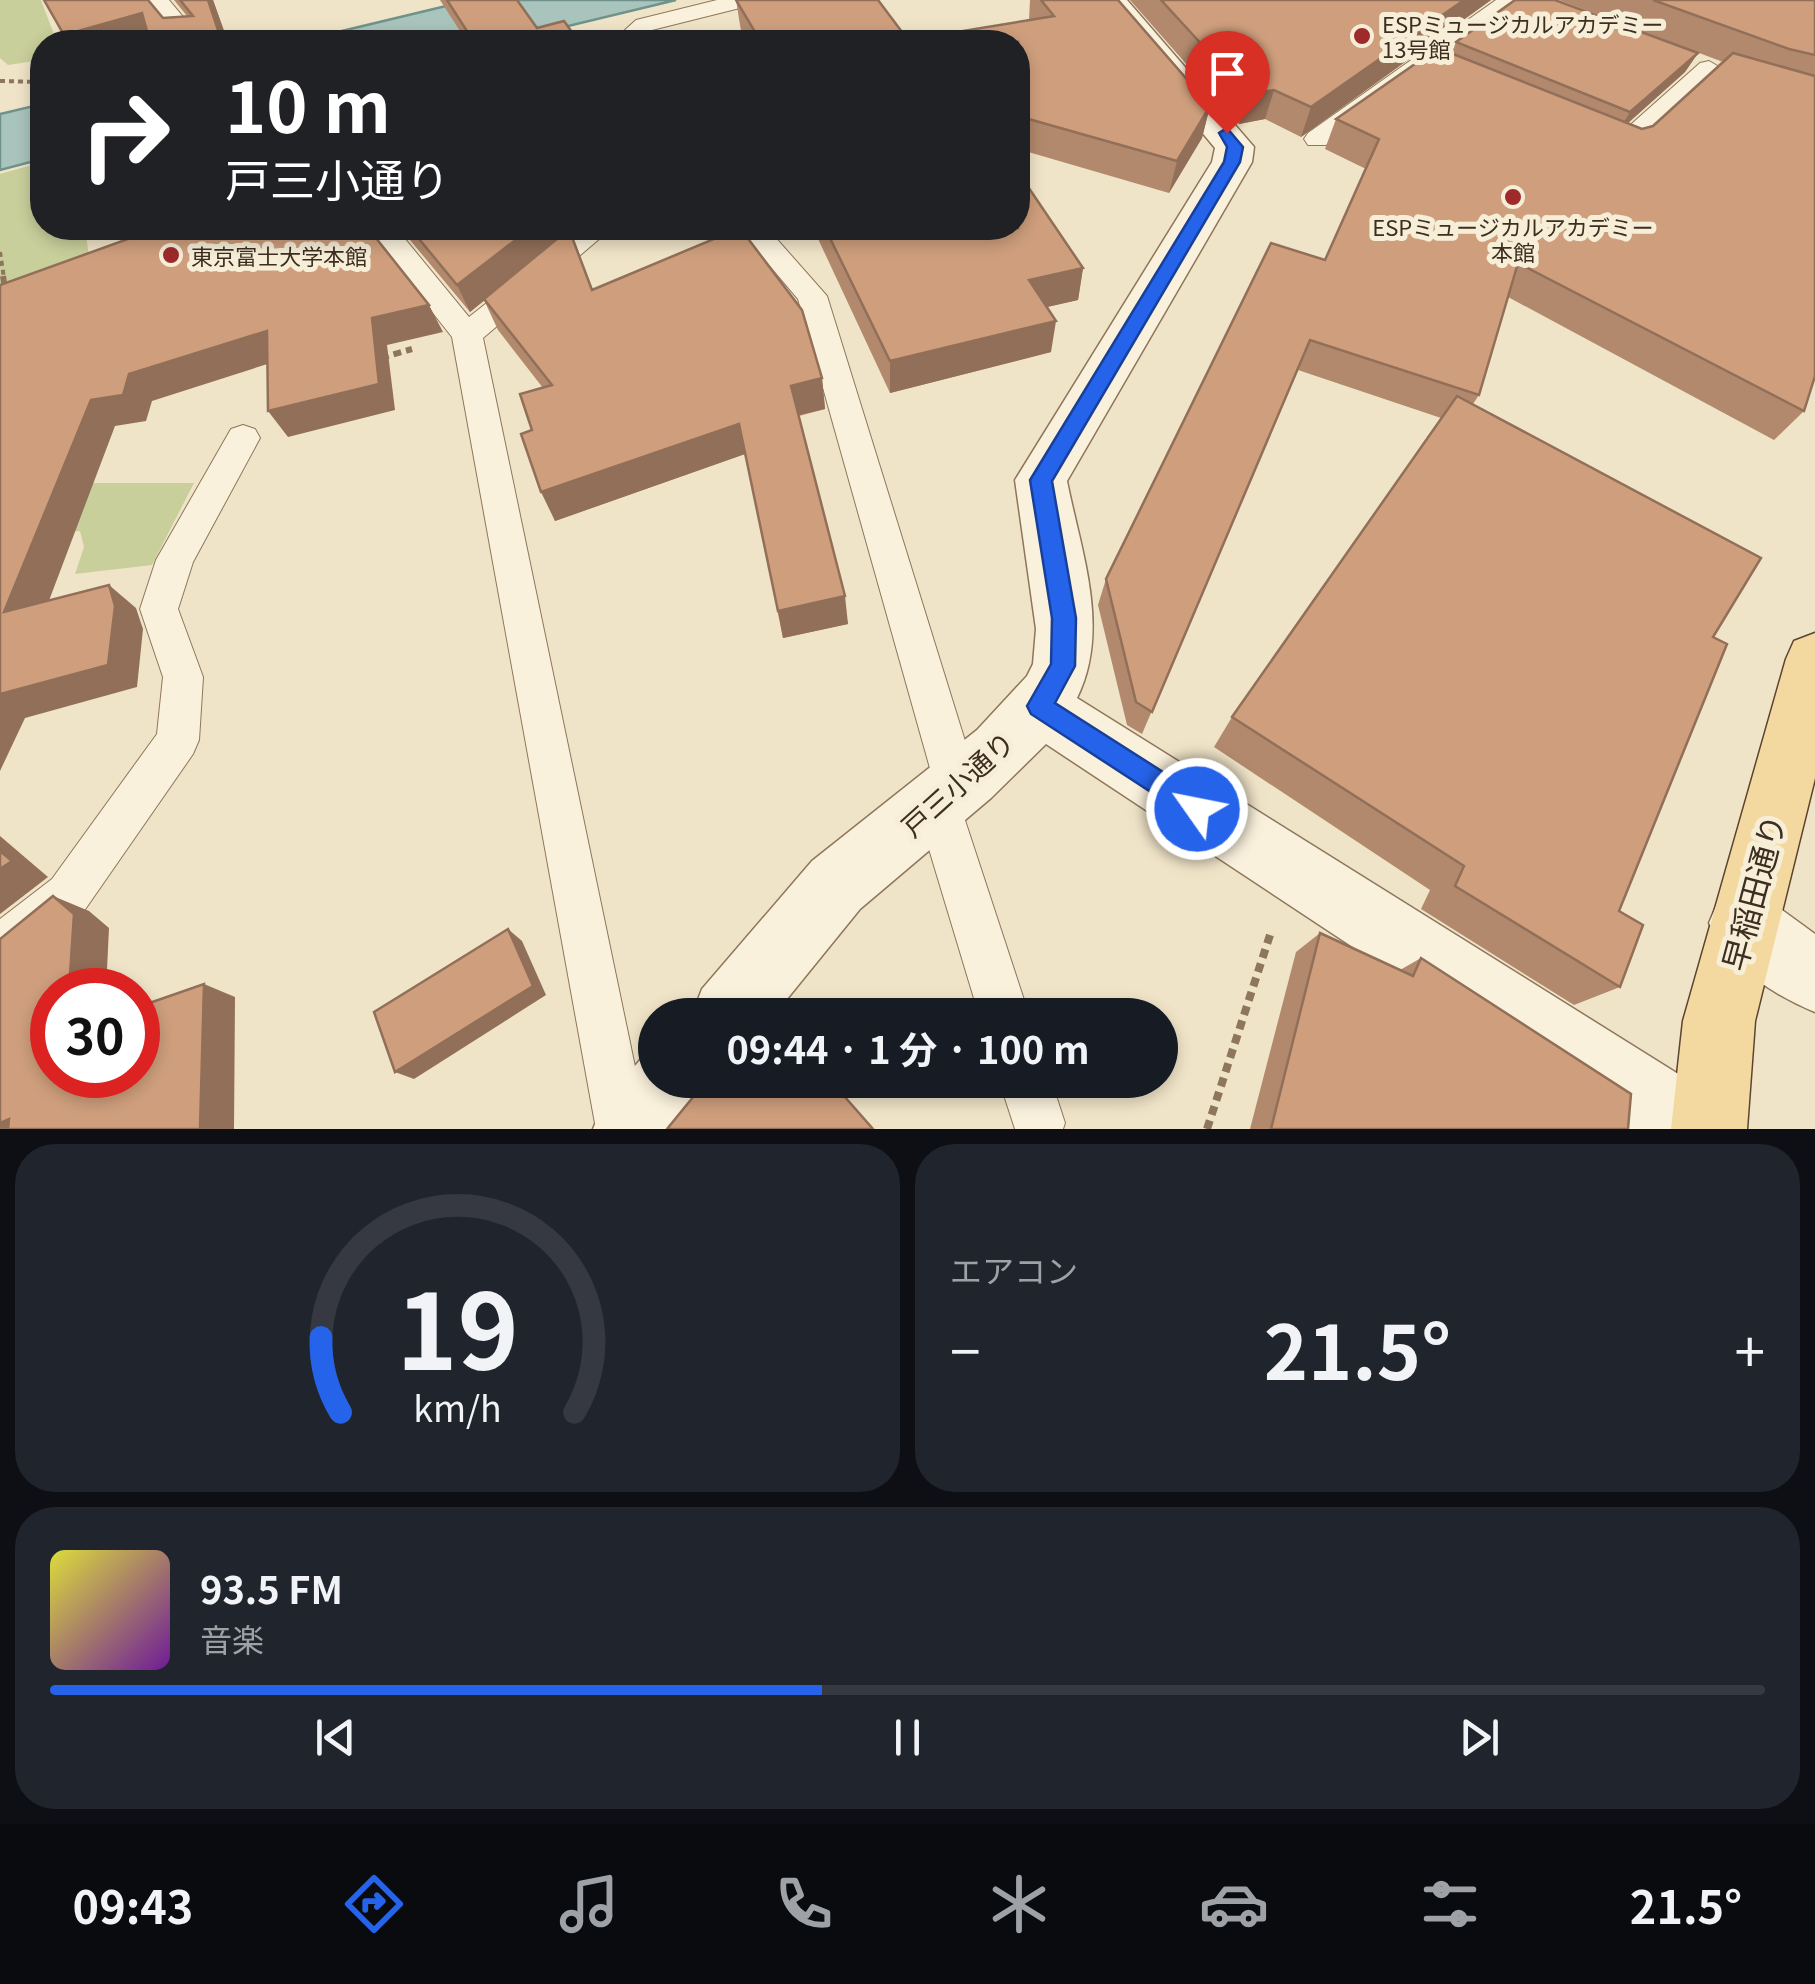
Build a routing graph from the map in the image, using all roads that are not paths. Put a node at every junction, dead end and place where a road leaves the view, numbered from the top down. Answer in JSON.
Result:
{"nodes":[{"id":1,"x":158,"y":0,"type":"edge"},
{"id":2,"x":744,"y":0,"type":"edge"},
{"id":3,"x":1109,"y":0,"type":"edge"},
{"id":4,"x":1511,"y":0,"type":"edge"},
{"id":5,"x":183,"y":30,"type":"edge"},
{"id":6,"x":637,"y":30,"type":"edge"},
{"id":7,"x":1709,"y":68,"type":"dead end"},
{"id":8,"x":1586,"y":132,"type":"edge"},
{"id":9,"x":1317,"y":139,"type":"edge"},
{"id":10,"x":390,"y":240,"type":"edge"},
{"id":11,"x":583,"y":240,"type":"edge"},
{"id":12,"x":763,"y":240,"type":"edge"},
{"id":13,"x":466,"y":334,"type":"junction"},
{"id":14,"x":243,"y":438,"type":"dead end"},
{"id":15,"x":1815,"y":659,"type":"edge"},
{"id":16,"x":1040,"y":706,"type":"junction"},
{"id":17,"x":947,"y":796,"type":"junction"},
{"id":18,"x":1743,"y":923,"type":"junction"},
{"id":19,"x":0,"y":949,"type":"edge"},
{"id":20,"x":1815,"y":977,"type":"edge"},
{"id":21,"x":742,"y":998,"type":"edge"},
{"id":22,"x":1000,"y":998,"type":"edge"},
{"id":23,"x":658,"y":1098,"type":"edge"},
{"id":24,"x":622,"y":1129,"type":"edge"},
{"id":25,"x":632,"y":1129,"type":"edge"},
{"id":26,"x":1696,"y":1129,"type":"edge"},
{"id":27,"x":1709,"y":1129,"type":"edge"}],
"edges":[{"from":1,"to":5,"type":"lane"},
{"from":2,"to":6,"type":"lane"},
{"from":3,"to":16,"type":"street","name":"戸三小通り"},
{"from":4,"to":9,"type":"lane"},
{"from":7,"to":8,"type":"lane"},
{"from":10,"to":13,"type":"lane"},
{"from":11,"to":13,"type":"lane"},
{"from":12,"to":17,"type":"lane"},
{"from":13,"to":24,"type":"lane"},
{"from":14,"to":19,"type":"lane"},
{"from":15,"to":18,"type":"main road","name":"早稲田通り"},
{"from":16,"to":17,"type":"street","name":"戸三小通り"},
{"from":16,"to":26,"type":"street"},
{"from":17,"to":21,"type":"street","name":"戸三小通り"},
{"from":17,"to":22,"type":"lane"},
{"from":18,"to":20,"type":"street"},
{"from":18,"to":27,"type":"main road","name":"早稲田通り"},
{"from":23,"to":25,"type":"street"}]}
